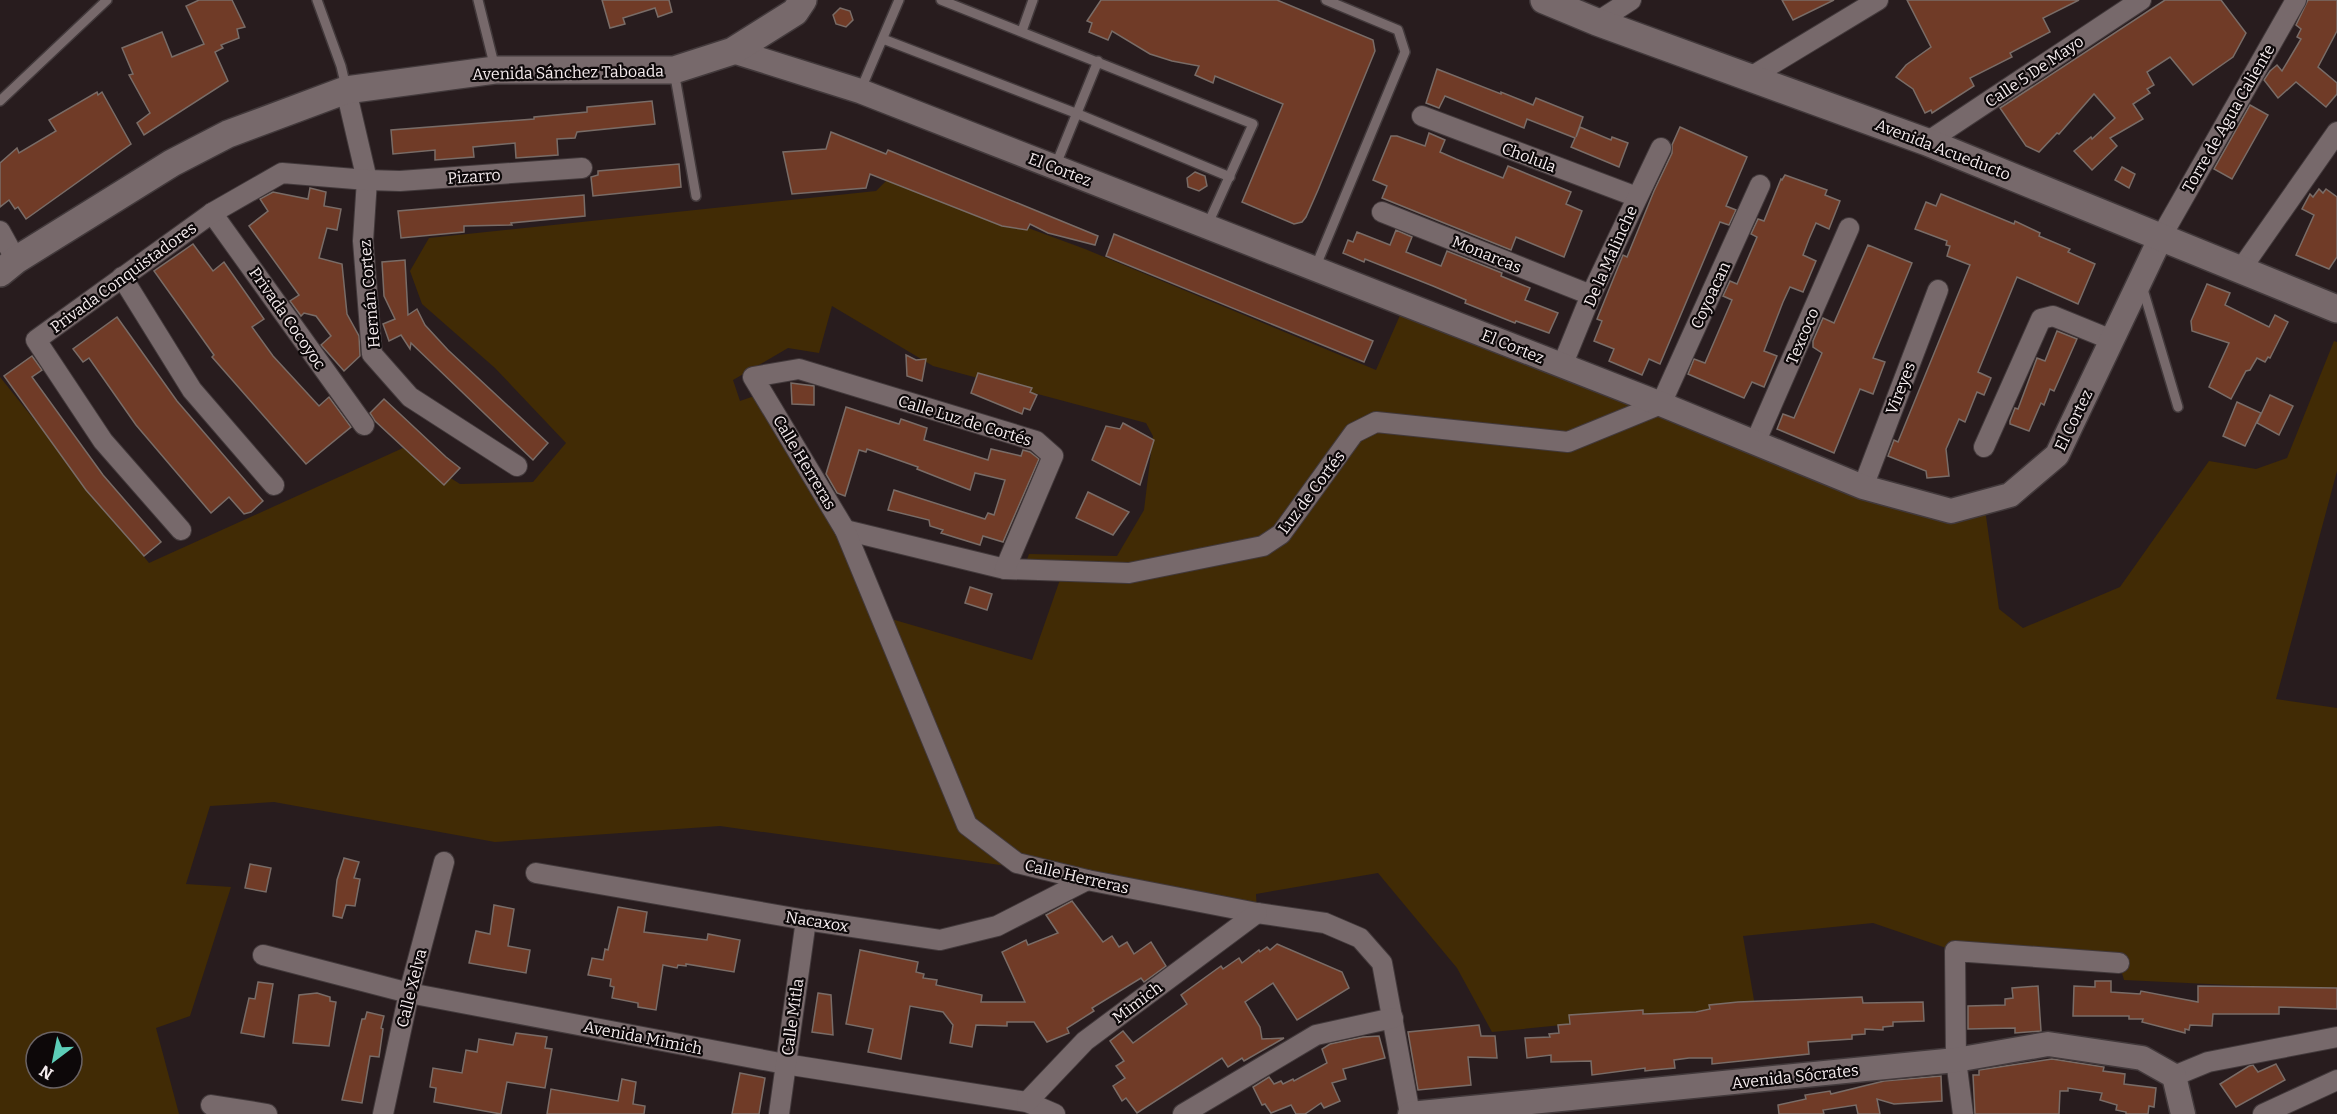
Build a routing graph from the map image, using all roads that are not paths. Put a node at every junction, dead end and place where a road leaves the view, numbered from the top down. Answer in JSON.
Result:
{"nodes":[{"id":1,"x":107,"y":0,"type":"edge"},
{"id":2,"x":317,"y":0,"type":"edge"},
{"id":3,"x":478,"y":0,"type":"edge"},
{"id":4,"x":803,"y":0,"type":"edge"},
{"id":5,"x":899,"y":0,"type":"edge"},
{"id":6,"x":941,"y":0,"type":"edge"},
{"id":7,"x":1033,"y":0,"type":"edge"},
{"id":8,"x":1326,"y":0,"type":"edge"},
{"id":9,"x":1544,"y":0,"type":"edge"},
{"id":10,"x":1631,"y":0,"type":"edge"},
{"id":11,"x":1878,"y":0,"type":"edge"},
{"id":12,"x":2296,"y":0,"type":"edge"},
{"id":13,"x":2129,"y":3,"type":"edge"},
{"id":14,"x":1597,"y":22,"type":"junction"},
{"id":15,"x":1022,"y":31,"type":"junction"},
{"id":16,"x":883,"y":39,"type":"junction"},
{"id":17,"x":734,"y":51,"type":"junction"},
{"id":18,"x":1098,"y":61,"type":"junction"},
{"id":19,"x":495,"y":70,"type":"junction"},
{"id":20,"x":674,"y":70,"type":"junction"},
{"id":21,"x":1749,"y":78,"type":"junction"},
{"id":22,"x":346,"y":90,"type":"junction"},
{"id":23,"x":860,"y":91,"type":"junction"},
{"id":24,"x":0,"y":102,"type":"edge"},
{"id":25,"x":1078,"y":114,"type":"junction"},
{"id":26,"x":1422,"y":116,"type":"dead end"},
{"id":27,"x":2337,"y":132,"type":"edge"},
{"id":28,"x":1927,"y":142,"type":"junction"},
{"id":29,"x":1661,"y":148,"type":"dead end"},
{"id":30,"x":582,"y":168,"type":"dead end"},
{"id":31,"x":1055,"y":168,"type":"junction"},
{"id":32,"x":1230,"y":177,"type":"junction"},
{"id":33,"x":367,"y":180,"type":"junction"},
{"id":34,"x":1760,"y":185,"type":"dead end"},
{"id":35,"x":696,"y":196,"type":"dead end"},
{"id":36,"x":1637,"y":197,"type":"junction"},
{"id":37,"x":1382,"y":212,"type":"dead end"},
{"id":38,"x":212,"y":213,"type":"junction"},
{"id":39,"x":1207,"y":226,"type":"junction"},
{"id":40,"x":1849,"y":228,"type":"dead end"},
{"id":41,"x":0,"y":231,"type":"edge"},
{"id":42,"x":2161,"y":237,"type":"junction"},
{"id":43,"x":8,"y":267,"type":"edge"},
{"id":44,"x":1315,"y":268,"type":"junction"},
{"id":45,"x":2241,"y":269,"type":"junction"},
{"id":46,"x":122,"y":277,"type":"junction"},
{"id":47,"x":2141,"y":281,"type":"junction"},
{"id":48,"x":1938,"y":290,"type":"dead end"},
{"id":49,"x":1592,"y":295,"type":"junction"},
{"id":50,"x":2337,"y":309,"type":"edge"},
{"id":51,"x":2112,"y":340,"type":"junction"},
{"id":52,"x":1562,"y":366,"type":"junction"},
{"id":53,"x":753,"y":377,"type":"joint"},
{"id":54,"x":1661,"y":404,"type":"junction"},
{"id":55,"x":2178,"y":407,"type":"dead end"},
{"id":56,"x":363,"y":425,"type":"dead end"},
{"id":57,"x":1755,"y":443,"type":"junction"},
{"id":58,"x":1984,"y":447,"type":"dead end"},
{"id":59,"x":517,"y":466,"type":"dead end"},
{"id":60,"x":274,"y":484,"type":"dead end"},
{"id":61,"x":1863,"y":487,"type":"junction"},
{"id":62,"x":182,"y":530,"type":"dead end"},
{"id":63,"x":845,"y":530,"type":"junction"},
{"id":64,"x":1005,"y":569,"type":"junction"},
{"id":65,"x":444,"y":862,"type":"dead end"},
{"id":66,"x":536,"y":873,"type":"dead end"},
{"id":67,"x":1087,"y":879,"type":"junction"},
{"id":68,"x":1257,"y":913,"type":"junction"},
{"id":69,"x":806,"y":920,"type":"junction"},
{"id":70,"x":263,"y":956,"type":"dead end"},
{"id":71,"x":2119,"y":963,"type":"dead end"},
{"id":72,"x":409,"y":993,"type":"junction"},
{"id":73,"x":1393,"y":1018,"type":"junction"},
{"id":74,"x":2337,"y":1037,"type":"edge"},
{"id":75,"x":1956,"y":1060,"type":"junction"},
{"id":76,"x":785,"y":1064,"type":"junction"},
{"id":77,"x":2175,"y":1076,"type":"junction"},
{"id":78,"x":2337,"y":1080,"type":"edge"},
{"id":79,"x":1027,"y":1102,"type":"junction"},
{"id":80,"x":211,"y":1105,"type":"dead end"},
{"id":81,"x":1538,"y":1107,"type":"edge"},
{"id":82,"x":267,"y":1114,"type":"edge"},
{"id":83,"x":383,"y":1114,"type":"edge"},
{"id":84,"x":779,"y":1114,"type":"edge"},
{"id":85,"x":1055,"y":1114,"type":"edge"},
{"id":86,"x":1183,"y":1114,"type":"edge"},
{"id":87,"x":1410,"y":1114,"type":"edge"},
{"id":88,"x":1963,"y":1114,"type":"edge"},
{"id":89,"x":2183,"y":1114,"type":"edge"},
{"id":90,"x":2263,"y":1114,"type":"edge"}],
"edges":[{"from":1,"to":24,"type":"lane"},
{"from":2,"to":22,"type":"lane"},
{"from":3,"to":19,"type":"lane"},
{"from":4,"to":17,"type":"main road","name":"Avenida Sánchez Taboada"},
{"from":5,"to":16,"type":"lane"},
{"from":6,"to":15,"type":"lane"},
{"from":7,"to":15,"type":"lane"},
{"from":8,"to":44,"type":"lane"},
{"from":9,"to":14,"type":"main road","name":"Avenida Acueducto"},
{"from":10,"to":14,"type":"street"},
{"from":11,"to":21,"type":"street"},
{"from":12,"to":42,"type":"street","name":"Torre de Agua Caliente"},
{"from":13,"to":28,"type":"street","name":"Calle 5 De Mayo"},
{"from":14,"to":21,"type":"main road","name":"Avenida Acueducto"},
{"from":15,"to":18,"type":"lane"},
{"from":16,"to":23,"type":"lane"},
{"from":16,"to":25,"type":"lane"},
{"from":17,"to":20,"type":"main road","name":"Avenida Sánchez Taboada"},
{"from":17,"to":23,"type":"street","name":"El Cortez"},
{"from":18,"to":25,"type":"lane"},
{"from":18,"to":32,"type":"lane"},
{"from":19,"to":20,"type":"main road","name":"Avenida Sánchez Taboada"},
{"from":19,"to":22,"type":"main road","name":"Avenida Sánchez Taboada"},
{"from":20,"to":35,"type":"lane"},
{"from":21,"to":28,"type":"main road","name":"Avenida Acueducto"},
{"from":22,"to":33,"type":"street","name":"Hernán Cortez"},
{"from":22,"to":43,"type":"main road","name":"Avenida Sánchez Taboada"},
{"from":23,"to":31,"type":"street","name":"El Cortez"},
{"from":25,"to":31,"type":"lane"},
{"from":25,"to":32,"type":"lane"},
{"from":26,"to":36,"type":"street","name":"Cholula"},
{"from":27,"to":45,"type":"street"},
{"from":28,"to":42,"type":"main road","name":"Avenida Acueducto"},
{"from":29,"to":36,"type":"street","name":"De la Malinche"},
{"from":30,"to":33,"type":"street","name":"Pizarro"},
{"from":31,"to":39,"type":"street","name":"El Cortez"},
{"from":32,"to":39,"type":"lane"},
{"from":33,"to":38,"type":"street","name":"Privada Conquistadores"},
{"from":33,"to":59,"type":"street","name":"Hernán Cortez"},
{"from":34,"to":54,"type":"street","name":"Coyoacan"},
{"from":36,"to":49,"type":"street","name":"De la Malinche"},
{"from":37,"to":49,"type":"street","name":"Monarcas"},
{"from":38,"to":46,"type":"street","name":"Privada Conquistadores"},
{"from":38,"to":56,"type":"street","name":"Privada Cocoyoc"},
{"from":39,"to":44,"type":"street","name":"El Cortez"},
{"from":40,"to":57,"type":"street","name":"Texcoco"},
{"from":41,"to":43,"type":"street"},
{"from":42,"to":45,"type":"main road","name":"Avenida Acueducto"},
{"from":42,"to":47,"type":"street","name":"El Cortez"},
{"from":44,"to":52,"type":"street","name":"El Cortez"},
{"from":45,"to":50,"type":"main road","name":"Avenida Acueducto"},
{"from":46,"to":60,"type":"street"},
{"from":46,"to":62,"type":"street","name":"Privada Conquistadores"},
{"from":47,"to":51,"type":"street","name":"El Cortez"},
{"from":47,"to":55,"type":"lane"},
{"from":48,"to":61,"type":"street","name":"Vireyes"},
{"from":49,"to":52,"type":"street","name":"De la Malinche"},
{"from":51,"to":58,"type":"street"},
{"from":51,"to":61,"type":"street","name":"El Cortez"},
{"from":52,"to":54,"type":"street","name":"El Cortez"},
{"from":53,"to":63,"type":"street","name":"Calle Herreras"},
{"from":53,"to":64,"type":"street","name":"Calle Luz de Cortés"},
{"from":54,"to":57,"type":"street","name":"El Cortez"},
{"from":54,"to":64,"type":"street","name":"Luz de Cortés"},
{"from":57,"to":61,"type":"street","name":"El Cortez"},
{"from":63,"to":64,"type":"street","name":"Luz de Cortés"},
{"from":63,"to":67,"type":"street","name":"Calle Herreras"},
{"from":65,"to":72,"type":"street","name":"Calle Xelva"},
{"from":66,"to":69,"type":"street","name":"Nacaxox"},
{"from":67,"to":68,"type":"street","name":"Calle Herreras"},
{"from":67,"to":69,"type":"street","name":"Nacaxox"},
{"from":68,"to":73,"type":"street","name":"Calle Herreras"},
{"from":68,"to":79,"type":"street","name":"Mimich"},
{"from":69,"to":76,"type":"street","name":"Calle Mitla"},
{"from":70,"to":72,"type":"street","name":"Avenida Mimich"},
{"from":71,"to":75,"type":"street"},
{"from":72,"to":76,"type":"street","name":"Avenida Mimich"},
{"from":72,"to":83,"type":"street","name":"Calle Xelva"},
{"from":73,"to":86,"type":"street"},
{"from":73,"to":87,"type":"street","name":"Calle Herreras"},
{"from":74,"to":77,"type":"street"},
{"from":75,"to":77,"type":"street","name":"Avenida Sócrates"},
{"from":75,"to":81,"type":"street","name":"Avenida Sócrates"},
{"from":75,"to":88,"type":"street"},
{"from":76,"to":79,"type":"street","name":"Avenida Mimich"},
{"from":76,"to":84,"type":"street","name":"Calle Mitla"},
{"from":77,"to":89,"type":"street"},
{"from":78,"to":90,"type":"street"},
{"from":79,"to":85,"type":"street","name":"Avenida Mimich"},
{"from":80,"to":82,"type":"street"},
{"from":81,"to":87,"type":"street","name":"Avenida Sócrates"}]}
